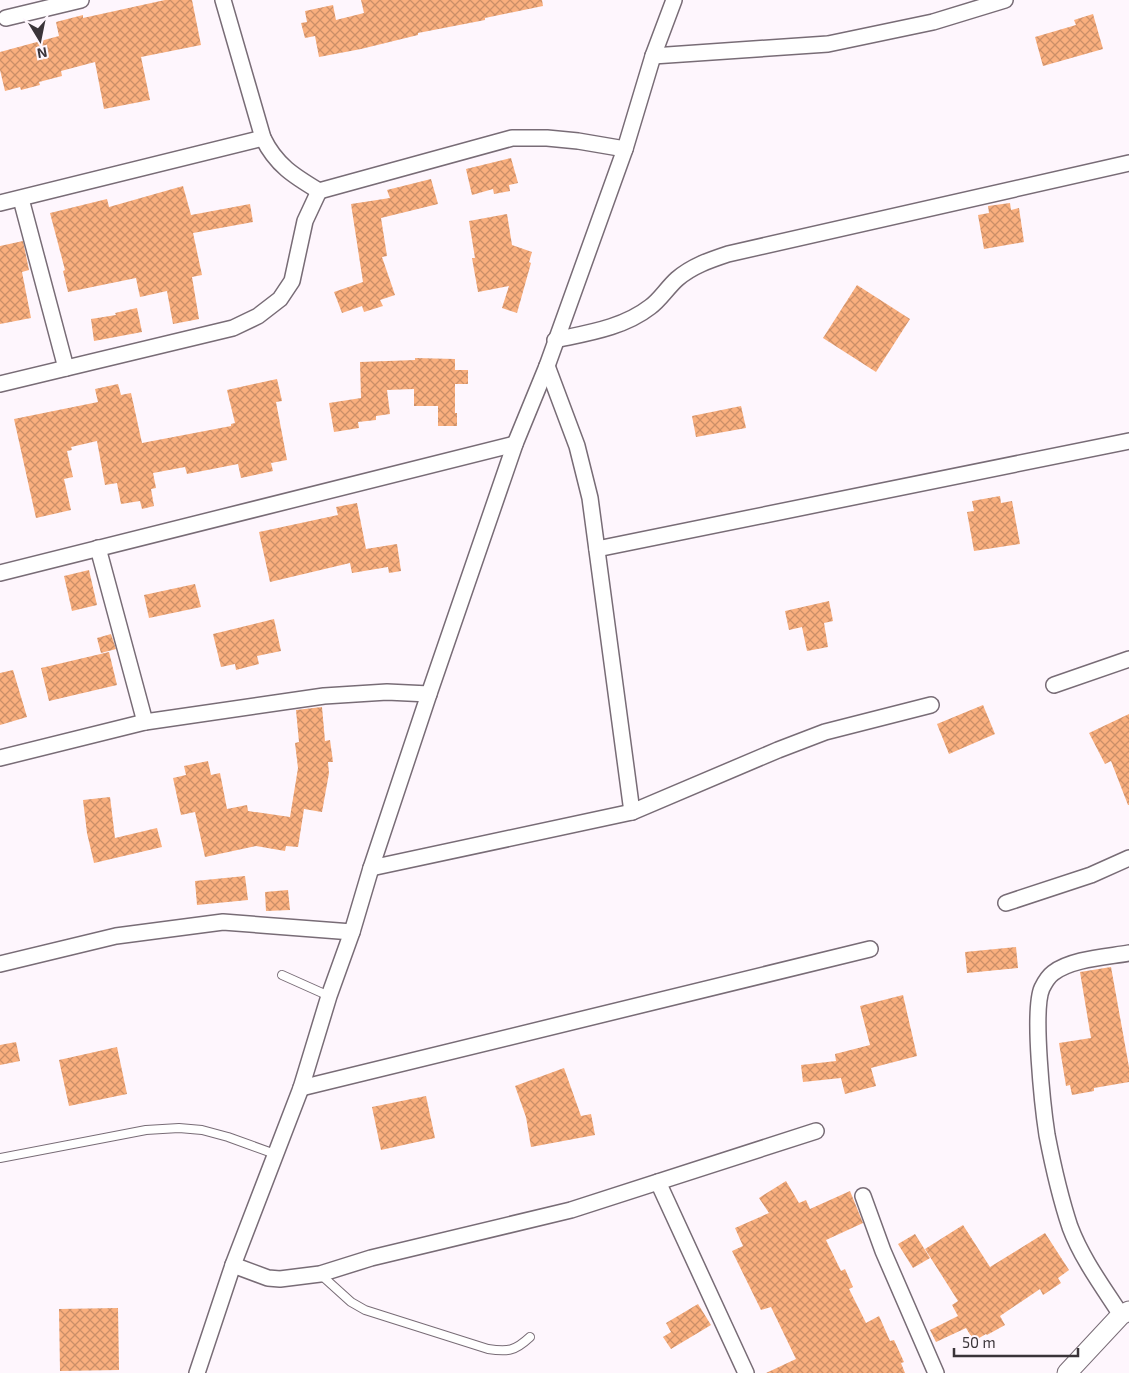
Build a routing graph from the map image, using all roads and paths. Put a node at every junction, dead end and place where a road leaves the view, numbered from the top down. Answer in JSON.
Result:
{"nodes":[{"id":1,"x":81,"y":0,"type":"edge"},
{"id":2,"x":223,"y":0,"type":"edge"},
{"id":3,"x":674,"y":0,"type":"edge"},
{"id":4,"x":1005,"y":0,"type":"edge"},
{"id":5,"x":6,"y":18,"type":"dead end"},
{"id":6,"x":653,"y":56,"type":"junction"},
{"id":7,"x":263,"y":138,"type":"junction"},
{"id":8,"x":624,"y":149,"type":"junction"},
{"id":9,"x":1129,"y":163,"type":"edge"},
{"id":10,"x":319,"y":191,"type":"junction"},
{"id":11,"x":21,"y":198,"type":"junction"},
{"id":12,"x":0,"y":203,"type":"edge"},
{"id":13,"x":555,"y":340,"type":"junction"},
{"id":14,"x":547,"y":366,"type":"junction"},
{"id":15,"x":66,"y":368,"type":"junction"},
{"id":16,"x":0,"y":384,"type":"edge"},
{"id":17,"x":1129,"y":441,"type":"edge"},
{"id":18,"x":515,"y":444,"type":"junction"},
{"id":19,"x":98,"y":548,"type":"junction"},
{"id":20,"x":597,"y":549,"type":"junction"},
{"id":21,"x":0,"y":573,"type":"edge"},
{"id":22,"x":1129,"y":659,"type":"edge"},
{"id":23,"x":1054,"y":686,"type":"dead end"},
{"id":24,"x":428,"y":694,"type":"junction"},
{"id":25,"x":931,"y":705,"type":"dead end"},
{"id":26,"x":145,"y":722,"type":"junction"},
{"id":27,"x":0,"y":758,"type":"edge"},
{"id":28,"x":632,"y":812,"type":"junction"},
{"id":29,"x":1129,"y":858,"type":"edge"},
{"id":30,"x":371,"y":868,"type":"junction"},
{"id":31,"x":1006,"y":902,"type":"dead end"},
{"id":32,"x":352,"y":932,"type":"junction"},
{"id":33,"x":870,"y":949,"type":"dead end"},
{"id":34,"x":1129,"y":953,"type":"edge"},
{"id":35,"x":0,"y":964,"type":"edge"},
{"id":36,"x":282,"y":975,"type":"dead end"},
{"id":37,"x":329,"y":996,"type":"junction"},
{"id":38,"x":301,"y":1088,"type":"junction"},
{"id":39,"x":816,"y":1132,"type":"dead end"},
{"id":40,"x":275,"y":1154,"type":"junction"},
{"id":41,"x":0,"y":1158,"type":"edge"},
{"id":42,"x":658,"y":1182,"type":"junction"},
{"id":43,"x":863,"y":1196,"type":"dead end"},
{"id":44,"x":233,"y":1265,"type":"junction"},
{"id":45,"x":320,"y":1274,"type":"junction"},
{"id":46,"x":1125,"y":1313,"type":"edge"},
{"id":47,"x":530,"y":1336,"type":"dead end"},
{"id":48,"x":197,"y":1373,"type":"edge"},
{"id":49,"x":746,"y":1373,"type":"edge"},
{"id":50,"x":936,"y":1373,"type":"edge"},
{"id":51,"x":1067,"y":1373,"type":"edge"}],
"edges":[{"from":1,"to":5,"type":"street"},
{"from":2,"to":7,"type":"street"},
{"from":3,"to":6,"type":"street"},
{"from":4,"to":6,"type":"street"},
{"from":6,"to":8,"type":"street"},
{"from":7,"to":10,"type":"street"},
{"from":7,"to":11,"type":"street"},
{"from":8,"to":10,"type":"street"},
{"from":8,"to":13,"type":"street"},
{"from":9,"to":13,"type":"street"},
{"from":10,"to":15,"type":"street"},
{"from":11,"to":12,"type":"street"},
{"from":11,"to":15,"type":"street"},
{"from":13,"to":14,"type":"street"},
{"from":14,"to":18,"type":"street"},
{"from":14,"to":20,"type":"street"},
{"from":15,"to":16,"type":"street"},
{"from":17,"to":20,"type":"street"},
{"from":18,"to":19,"type":"street"},
{"from":18,"to":24,"type":"street"},
{"from":19,"to":21,"type":"street"},
{"from":19,"to":26,"type":"street"},
{"from":20,"to":28,"type":"street"},
{"from":22,"to":23,"type":"street"},
{"from":24,"to":26,"type":"street"},
{"from":24,"to":30,"type":"street"},
{"from":25,"to":28,"type":"street"},
{"from":26,"to":27,"type":"street"},
{"from":28,"to":30,"type":"street"},
{"from":29,"to":31,"type":"street"},
{"from":30,"to":32,"type":"street"},
{"from":32,"to":35,"type":"street"},
{"from":32,"to":37,"type":"street"},
{"from":33,"to":38,"type":"street"},
{"from":34,"to":46,"type":"street"},
{"from":36,"to":37,"type":"lane"},
{"from":37,"to":38,"type":"street"},
{"from":38,"to":40,"type":"street"},
{"from":39,"to":42,"type":"street"},
{"from":40,"to":41,"type":"lane"},
{"from":40,"to":44,"type":"street"},
{"from":42,"to":45,"type":"street"},
{"from":42,"to":49,"type":"street"},
{"from":43,"to":50,"type":"street"},
{"from":44,"to":45,"type":"street"},
{"from":44,"to":48,"type":"street"},
{"from":45,"to":47,"type":"lane"},
{"from":46,"to":51,"type":"street"}]}
